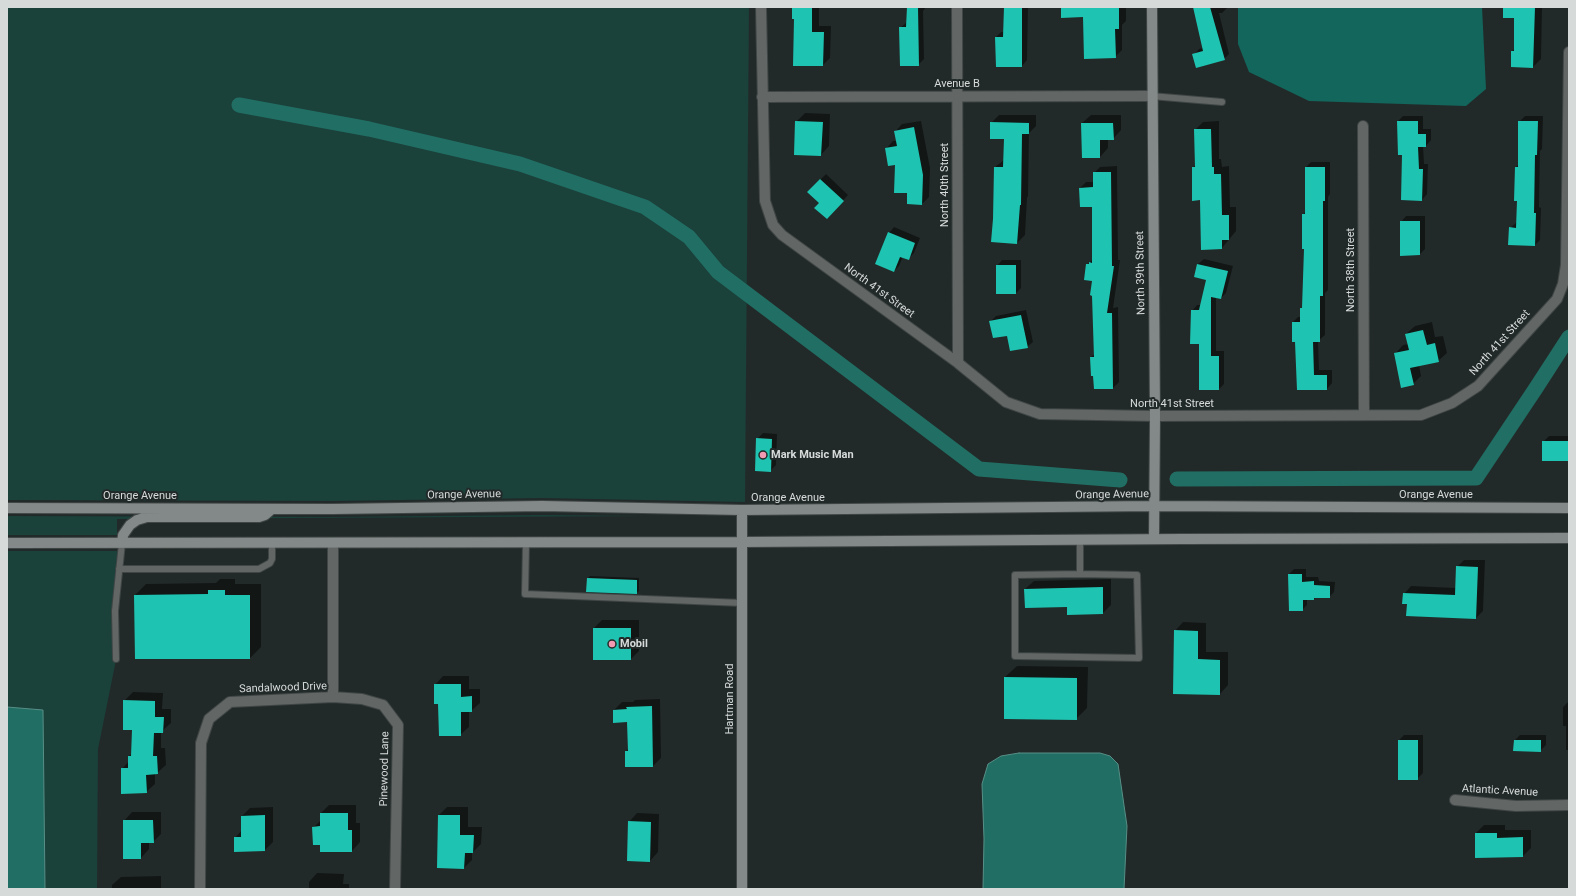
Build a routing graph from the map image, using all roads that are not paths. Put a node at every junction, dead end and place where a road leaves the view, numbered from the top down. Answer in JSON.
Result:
{"nodes":[{"id":1,"x":761,"y":7,"type":"edge"},
{"id":2,"x":957,"y":7,"type":"edge"},
{"id":3,"x":1152,"y":7,"type":"edge"},
{"id":4,"x":1569,"y":52,"type":"edge"},
{"id":5,"x":762,"y":96,"type":"junction"},
{"id":6,"x":957,"y":96,"type":"junction"},
{"id":7,"x":1151,"y":96,"type":"junction"},
{"id":8,"x":1222,"y":102,"type":"dead end"},
{"id":9,"x":1363,"y":126,"type":"dead end"},
{"id":10,"x":958,"y":363,"type":"junction"},
{"id":11,"x":1364,"y":415,"type":"junction"},
{"id":12,"x":1155,"y":416,"type":"junction"},
{"id":13,"x":1154,"y":506,"type":"junction"},
{"id":14,"x":7,"y":508,"type":"edge"},
{"id":15,"x":272,"y":508,"type":"junction"},
{"id":16,"x":1569,"y":508,"type":"edge"},
{"id":17,"x":742,"y":510,"type":"junction"},
{"id":18,"x":1569,"y":538,"type":"edge"},
{"id":19,"x":1154,"y":539,"type":"junction"},
{"id":20,"x":1080,"y":540,"type":"junction"},
{"id":21,"x":742,"y":542,"type":"junction"},
{"id":22,"x":7,"y":543,"type":"edge"},
{"id":23,"x":122,"y":543,"type":"junction"},
{"id":24,"x":272,"y":543,"type":"junction"},
{"id":25,"x":334,"y":543,"type":"junction"},
{"id":26,"x":526,"y":543,"type":"junction"},
{"id":27,"x":119,"y":570,"type":"junction"},
{"id":28,"x":1080,"y":574,"type":"junction"},
{"id":29,"x":742,"y":603,"type":"junction"},
{"id":30,"x":116,"y":659,"type":"dead end"},
{"id":31,"x":334,"y":697,"type":"junction"},
{"id":32,"x":1454,"y":800,"type":"dead end"},
{"id":33,"x":1569,"y":805,"type":"edge"},
{"id":34,"x":200,"y":889,"type":"edge"},
{"id":35,"x":395,"y":889,"type":"edge"},
{"id":36,"x":742,"y":889,"type":"edge"}],
"edges":[{"from":1,"to":5,"type":"street","name":"North 41st Street"},
{"from":2,"to":6,"type":"street","name":"North 40th Street"},
{"from":3,"to":7,"type":"main road","name":"North 39th Street"},
{"from":4,"to":11,"type":"street","name":"North 41st Street"},
{"from":5,"to":6,"type":"street","name":"Avenue B"},
{"from":5,"to":10,"type":"street","name":"North 41st Street"},
{"from":6,"to":7,"type":"street","name":"Avenue B"},
{"from":6,"to":10,"type":"street","name":"North 40th Street"},
{"from":7,"to":8,"type":"lane"},
{"from":7,"to":12,"type":"main road","name":"North 39th Street"},
{"from":9,"to":11,"type":"street","name":"North 38th Street"},
{"from":10,"to":12,"type":"street","name":"North 41st Street"},
{"from":11,"to":12,"type":"street","name":"North 41st Street"},
{"from":12,"to":13,"type":"main road","name":"North 39th Street"},
{"from":13,"to":16,"type":"main road","name":"Orange Avenue"},
{"from":13,"to":17,"type":"main road","name":"Orange Avenue"},
{"from":13,"to":19,"type":"main road","name":"North 39th Street"},
{"from":14,"to":15,"type":"main road","name":"Orange Avenue"},
{"from":15,"to":17,"type":"main road","name":"Orange Avenue"},
{"from":15,"to":23,"type":"main road"},
{"from":17,"to":21,"type":"main road","name":"Hartman Road"},
{"from":18,"to":19,"type":"main road"},
{"from":19,"to":20,"type":"main road"},
{"from":20,"to":21,"type":"main road"},
{"from":20,"to":28,"type":"lane"},
{"from":21,"to":26,"type":"main road"},
{"from":21,"to":29,"type":"main road","name":"Hartman Road"},
{"from":22,"to":23,"type":"main road"},
{"from":23,"to":24,"type":"main road"},
{"from":23,"to":27,"type":"lane"},
{"from":24,"to":25,"type":"main road"},
{"from":24,"to":27,"type":"lane"},
{"from":25,"to":26,"type":"main road"},
{"from":25,"to":31,"type":"street","name":"Sandalwood Drive"},
{"from":26,"to":29,"type":"lane"},
{"from":27,"to":30,"type":"lane"},
{"from":28,"to":28,"type":"lane"},
{"from":29,"to":36,"type":"main road","name":"Hartman Road"},
{"from":31,"to":34,"type":"street","name":"Sandalwood Drive"},
{"from":31,"to":35,"type":"street","name":"Pinewood Lane"},
{"from":32,"to":33,"type":"street","name":"Atlantic Avenue"}]}
